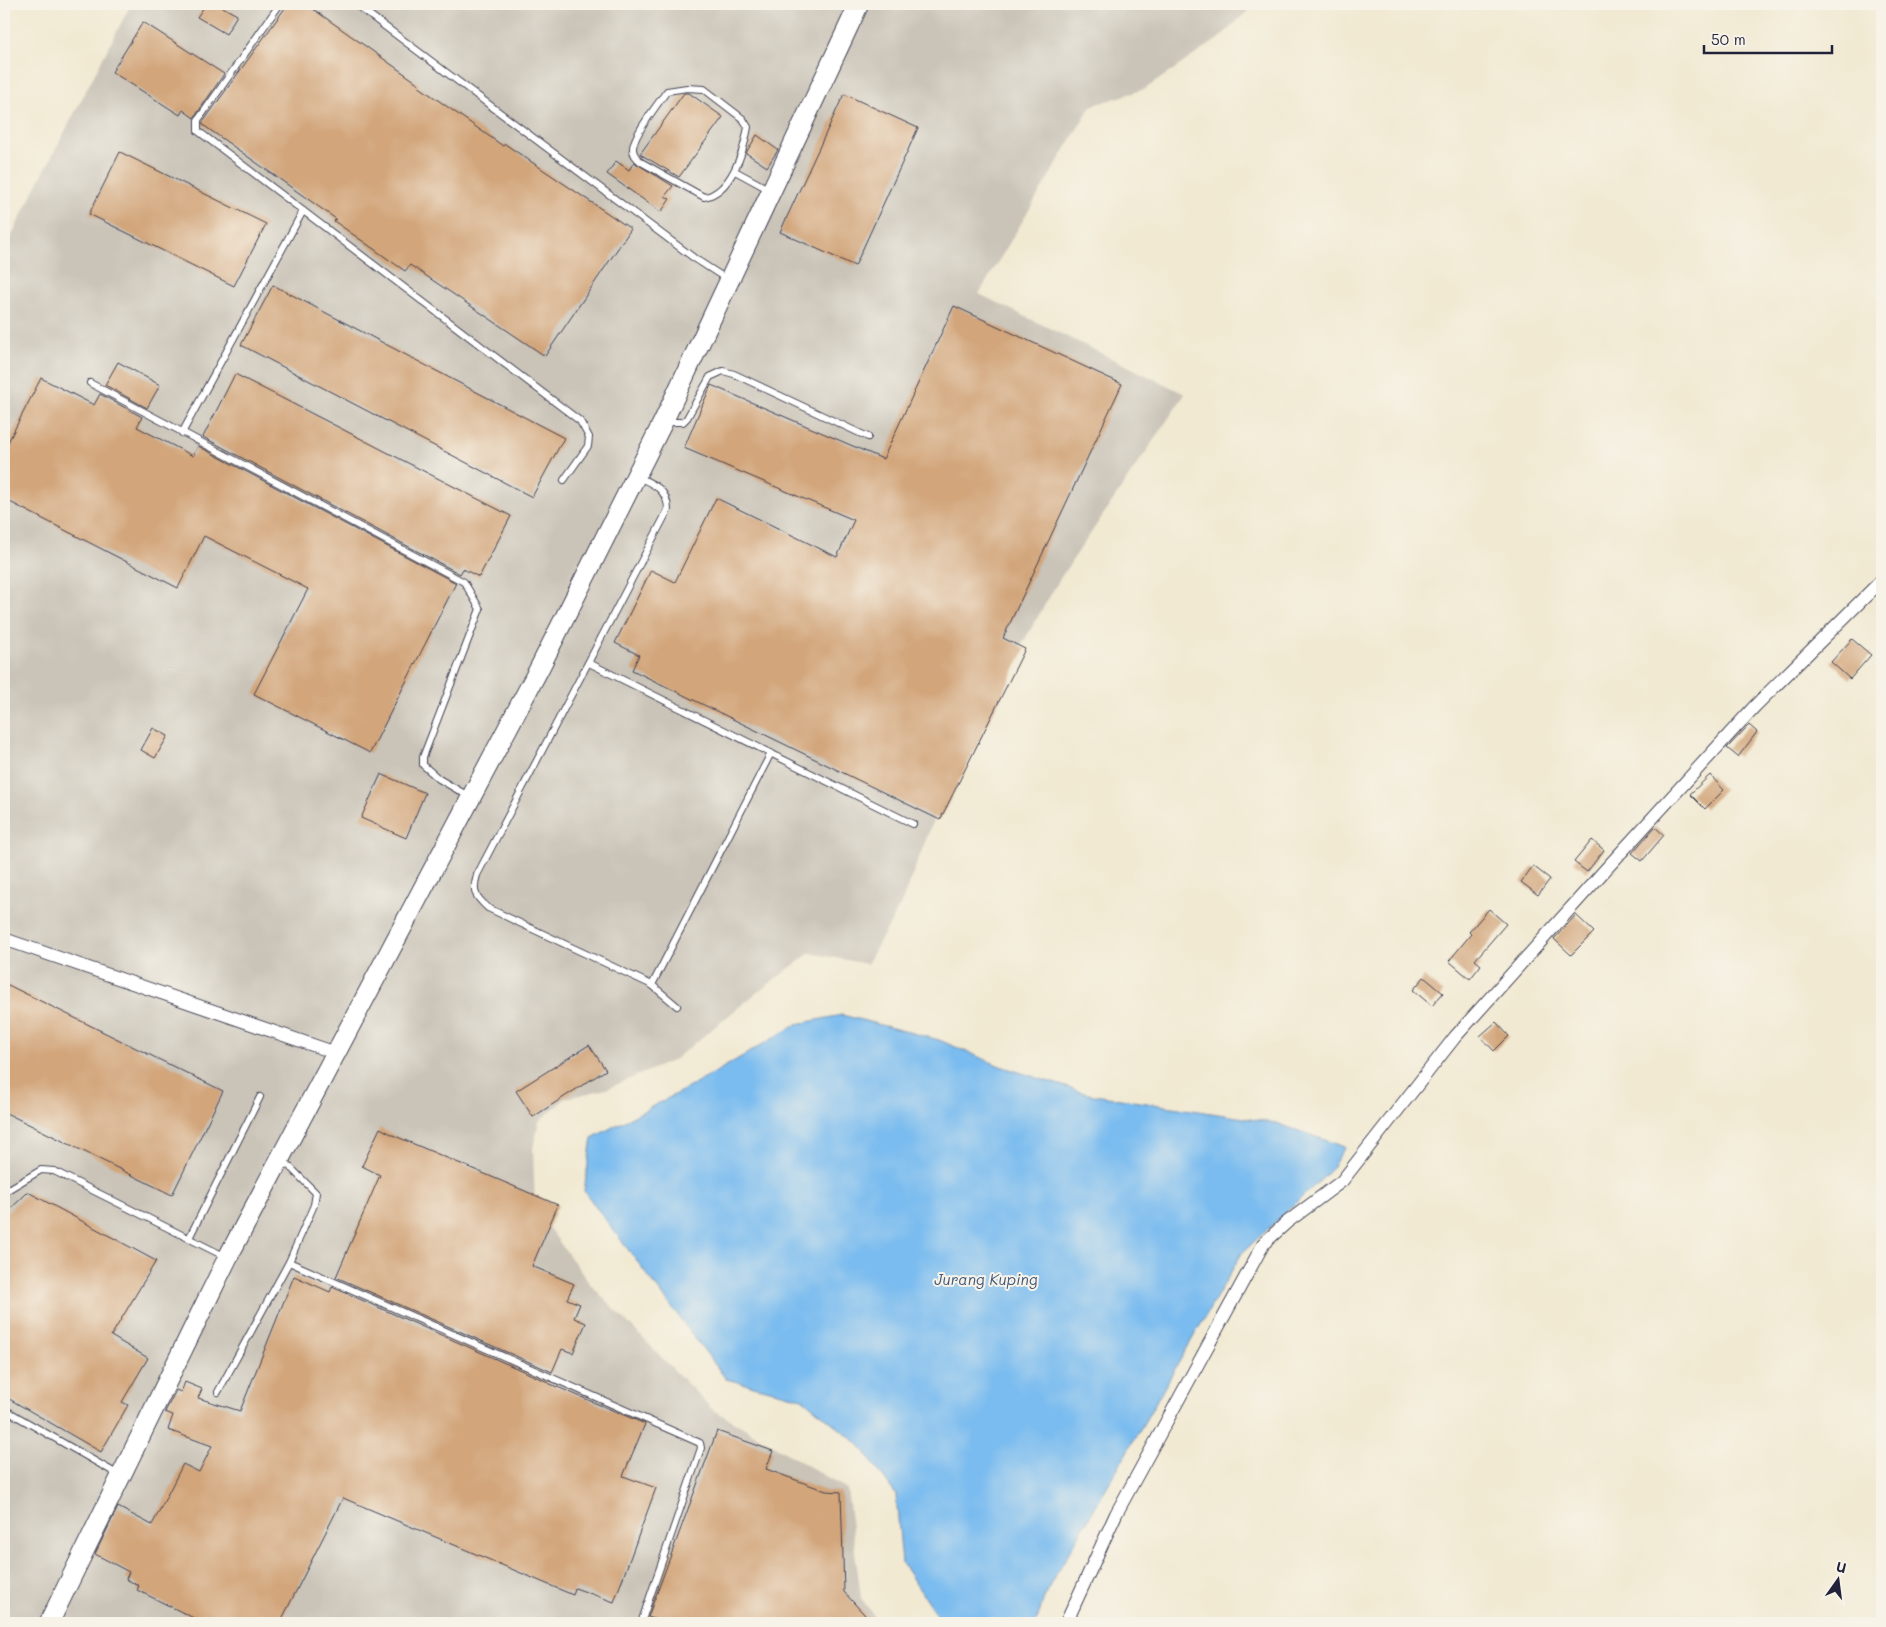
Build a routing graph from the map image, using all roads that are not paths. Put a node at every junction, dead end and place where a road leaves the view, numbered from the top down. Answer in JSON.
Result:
{"nodes":[{"id":1,"x":280,"y":4,"type":"edge"},
{"id":2,"x":355,"y":4,"type":"edge"},
{"id":3,"x":859,"y":4,"type":"edge"},
{"id":4,"x":735,"y":171,"type":"junction"},
{"id":5,"x":771,"y":191,"type":"junction"},
{"id":6,"x":303,"y":211,"type":"junction"},
{"id":7,"x":729,"y":281,"type":"junction"},
{"id":8,"x":90,"y":383,"type":"dead end"},
{"id":9,"x":663,"y":422,"type":"junction"},
{"id":10,"x":182,"y":432,"type":"junction"},
{"id":11,"x":868,"y":437,"type":"dead end"},
{"id":12,"x":636,"y":476,"type":"junction"},
{"id":13,"x":564,"y":480,"type":"dead end"},
{"id":14,"x":1882,"y":580,"type":"edge"},
{"id":15,"x":589,"y":663,"type":"junction"},
{"id":16,"x":771,"y":753,"type":"junction"},
{"id":17,"x":470,"y":798,"type":"junction"},
{"id":18,"x":913,"y":824,"type":"dead end"},
{"id":19,"x":4,"y":939,"type":"edge"},
{"id":20,"x":652,"y":986,"type":"junction"},
{"id":21,"x":677,"y":1006,"type":"dead end"},
{"id":22,"x":336,"y":1053,"type":"junction"},
{"id":23,"x":260,"y":1098,"type":"dead end"},
{"id":24,"x":281,"y":1158,"type":"junction"},
{"id":25,"x":4,"y":1192,"type":"edge"},
{"id":26,"x":189,"y":1238,"type":"junction"},
{"id":27,"x":228,"y":1258,"type":"junction"},
{"id":28,"x":289,"y":1262,"type":"junction"},
{"id":29,"x":218,"y":1392,"type":"dead end"},
{"id":30,"x":4,"y":1409,"type":"edge"},
{"id":31,"x":120,"y":1476,"type":"junction"},
{"id":32,"x":49,"y":1623,"type":"edge"},
{"id":33,"x":641,"y":1623,"type":"edge"},
{"id":34,"x":1066,"y":1623,"type":"edge"}],
"edges":[{"from":1,"to":6,"type":"lane"},
{"from":2,"to":7,"type":"lane"},
{"from":3,"to":5,"type":"street"},
{"from":4,"to":4,"type":"lane"},
{"from":4,"to":5,"type":"lane"},
{"from":5,"to":7,"type":"street"},
{"from":6,"to":10,"type":"lane"},
{"from":6,"to":13,"type":"lane"},
{"from":7,"to":9,"type":"street"},
{"from":8,"to":10,"type":"lane"},
{"from":9,"to":11,"type":"lane"},
{"from":9,"to":12,"type":"street"},
{"from":10,"to":17,"type":"lane"},
{"from":12,"to":15,"type":"lane"},
{"from":12,"to":17,"type":"street"},
{"from":14,"to":34,"type":"street"},
{"from":15,"to":16,"type":"lane"},
{"from":15,"to":20,"type":"lane"},
{"from":16,"to":18,"type":"lane"},
{"from":16,"to":20,"type":"lane"},
{"from":17,"to":22,"type":"street"},
{"from":19,"to":22,"type":"street"},
{"from":20,"to":21,"type":"lane"},
{"from":22,"to":24,"type":"street"},
{"from":23,"to":26,"type":"lane"},
{"from":24,"to":27,"type":"street"},
{"from":24,"to":28,"type":"lane"},
{"from":25,"to":26,"type":"lane"},
{"from":26,"to":27,"type":"lane"},
{"from":27,"to":31,"type":"street"},
{"from":28,"to":29,"type":"lane"},
{"from":28,"to":33,"type":"lane"},
{"from":30,"to":31,"type":"lane"},
{"from":31,"to":32,"type":"street"}]}
